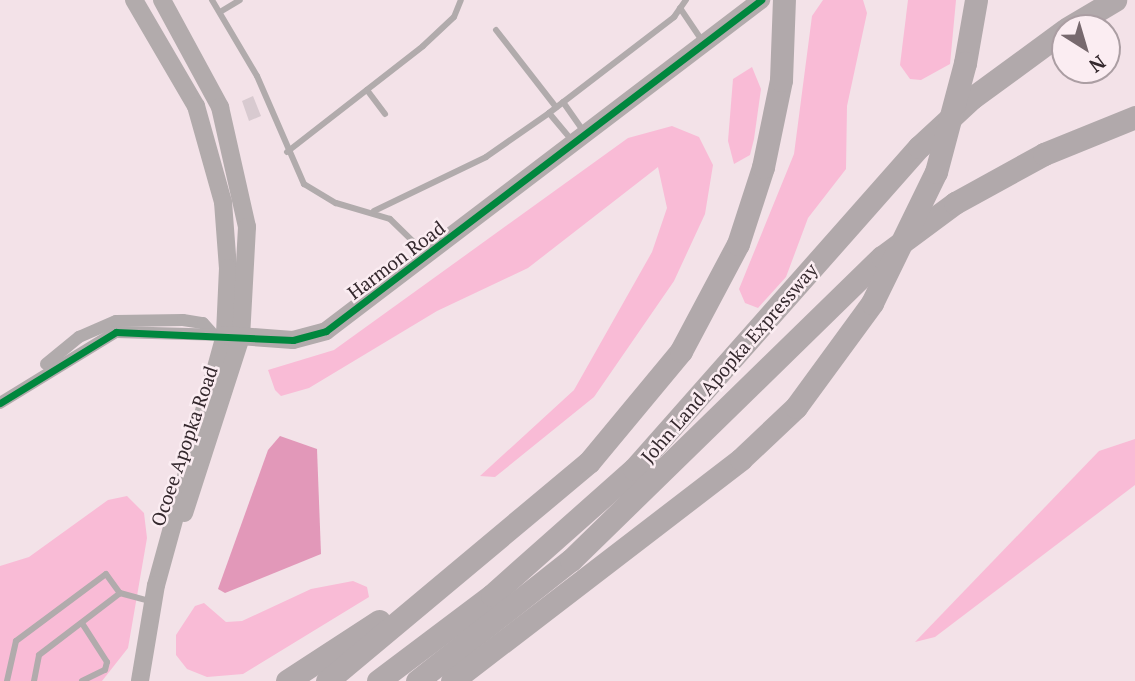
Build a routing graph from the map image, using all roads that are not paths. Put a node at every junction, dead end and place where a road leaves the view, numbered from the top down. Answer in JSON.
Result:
{"nodes":[{"id":1,"x":134,"y":0,"type":"edge"},
{"id":2,"x":162,"y":0,"type":"edge"},
{"id":3,"x":212,"y":0,"type":"edge"},
{"id":4,"x":240,"y":0,"type":"edge"},
{"id":5,"x":461,"y":0,"type":"edge"},
{"id":6,"x":686,"y":0,"type":"edge"},
{"id":7,"x":761,"y":0,"type":"edge"},
{"id":8,"x":976,"y":0,"type":"edge"},
{"id":9,"x":1115,"y":0,"type":"edge"},
{"id":10,"x":785,"y":5,"type":"edge"},
{"id":11,"x":680,"y":8,"type":"junction"},
{"id":12,"x":220,"y":12,"type":"junction"},
{"id":13,"x":1091,"y":14,"type":"edge"},
{"id":14,"x":496,"y":30,"type":"dead end"},
{"id":15,"x":1051,"y":40,"type":"edge"},
{"id":16,"x":704,"y":44,"type":"junction"},
{"id":17,"x":368,"y":90,"type":"junction"},
{"id":18,"x":563,"y":102,"type":"junction"},
{"id":19,"x":556,"y":107,"type":"junction"},
{"id":20,"x":548,"y":113,"type":"junction"},
{"id":21,"x":385,"y":114,"type":"dead end"},
{"id":22,"x":1135,"y":117,"type":"edge"},
{"id":23,"x":580,"y":139,"type":"junction"},
{"id":24,"x":287,"y":152,"type":"junction"},
{"id":25,"x":372,"y":212,"type":"junction"},
{"id":26,"x":427,"y":256,"type":"junction"},
{"id":27,"x":225,"y":335,"type":"junction"},
{"id":28,"x":0,"y":403,"type":"edge"},
{"id":29,"x":464,"y":566,"type":"junction"},
{"id":30,"x":120,"y":593,"type":"junction"},
{"id":31,"x":154,"y":593,"type":"junction"},
{"id":32,"x":82,"y":623,"type":"junction"},
{"id":33,"x":7,"y":681,"type":"edge"},
{"id":34,"x":34,"y":681,"type":"edge"},
{"id":35,"x":82,"y":681,"type":"edge"},
{"id":36,"x":140,"y":681,"type":"edge"},
{"id":37,"x":287,"y":681,"type":"edge"},
{"id":38,"x":327,"y":681,"type":"edge"},
{"id":39,"x":378,"y":681,"type":"edge"},
{"id":40,"x":417,"y":681,"type":"edge"},
{"id":41,"x":452,"y":681,"type":"edge"}],
"edges":[{"from":1,"to":27,"type":"main road","name":"Ocoee Apopka Road"},
{"from":2,"to":27,"type":"main road","name":"Ocoee Apopka Road"},
{"from":3,"to":12,"type":"lane"},
{"from":4,"to":12,"type":"lane"},
{"from":5,"to":17,"type":"lane"},
{"from":6,"to":11,"type":"lane"},
{"from":7,"to":16,"type":"main road","name":"Harmon Road"},
{"from":8,"to":41,"type":"highway","bridge":true},
{"from":9,"to":13,"type":"highway","name":"John Land Apopka Expressway"},
{"from":10,"to":29,"type":"highway"},
{"from":11,"to":16,"type":"lane"},
{"from":11,"to":18,"type":"lane"},
{"from":12,"to":24,"type":"lane"},
{"from":14,"to":19,"type":"lane"},
{"from":15,"to":39,"type":"highway","name":"John Land Apopka Expressway"},
{"from":16,"to":23,"type":"main road","name":"Harmon Road"},
{"from":17,"to":21,"type":"lane"},
{"from":17,"to":24,"type":"lane"},
{"from":18,"to":19,"type":"lane"},
{"from":18,"to":23,"type":"lane"},
{"from":19,"to":20,"type":"lane"},
{"from":20,"to":23,"type":"lane"},
{"from":20,"to":25,"type":"lane"},
{"from":22,"to":40,"type":"highway","name":"John Land Apopka Expressway"},
{"from":23,"to":26,"type":"main road","name":"Harmon Road"},
{"from":24,"to":25,"type":"lane"},
{"from":25,"to":26,"type":"lane"},
{"from":26,"to":27,"type":"main road","name":"Harmon Road"},
{"from":27,"to":28,"type":"street","name":"Harmon Road"},
{"from":27,"to":31,"type":"main road","name":"Ocoee Apopka Road"},
{"from":29,"to":37,"type":"highway"},
{"from":29,"to":38,"type":"highway"},
{"from":30,"to":31,"type":"lane"},
{"from":30,"to":32,"type":"lane"},
{"from":30,"to":33,"type":"lane"},
{"from":31,"to":36,"type":"main road","name":"Ocoee Apopka Road"},
{"from":32,"to":34,"type":"lane"},
{"from":32,"to":35,"type":"lane"}]}
